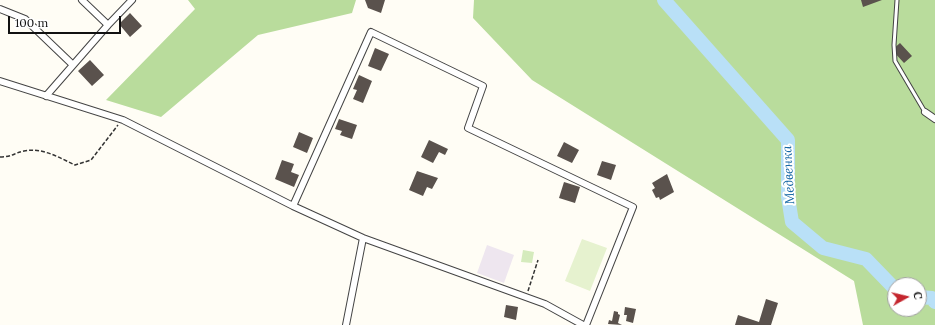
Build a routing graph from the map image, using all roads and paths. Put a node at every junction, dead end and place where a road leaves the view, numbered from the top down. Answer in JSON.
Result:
{"nodes":[{"id":1,"x":82,"y":0,"type":"edge"},
{"id":2,"x":132,"y":0,"type":"edge"},
{"id":3,"x":897,"y":0,"type":"edge"},
{"id":4,"x":0,"y":9,"type":"edge"},
{"id":5,"x":108,"y":25,"type":"junction"},
{"id":6,"x":73,"y":65,"type":"junction"},
{"id":7,"x":0,"y":81,"type":"edge"},
{"id":8,"x":46,"y":96,"type":"junction"},
{"id":9,"x":925,"y":112,"type":"joint"},
{"id":10,"x":935,"y":119,"type":"edge"},
{"id":11,"x":123,"y":120,"type":"junction"},
{"id":12,"x":0,"y":157,"type":"edge"},
{"id":13,"x":293,"y":206,"type":"junction"},
{"id":14,"x":363,"y":238,"type":"junction"},
{"id":15,"x":538,"y":260,"type":"dead end"},
{"id":16,"x":526,"y":296,"type":"junction"},
{"id":17,"x":346,"y":325,"type":"edge"},
{"id":18,"x":584,"y":325,"type":"edge"}],
"edges":[{"from":1,"to":5,"type":"street"},
{"from":2,"to":5,"type":"street"},
{"from":3,"to":9,"type":"lane"},
{"from":4,"to":6,"type":"street"},
{"from":5,"to":6,"type":"street"},
{"from":6,"to":8,"type":"street"},
{"from":7,"to":8,"type":"street"},
{"from":8,"to":11,"type":"street"},
{"from":9,"to":10,"type":"street"},
{"from":11,"to":12,"type":"path"},
{"from":11,"to":13,"type":"street"},
{"from":13,"to":14,"type":"street"},
{"from":13,"to":18,"type":"street"},
{"from":14,"to":16,"type":"street"},
{"from":14,"to":17,"type":"street"},
{"from":15,"to":16,"type":"path"},
{"from":16,"to":18,"type":"street"}]}
